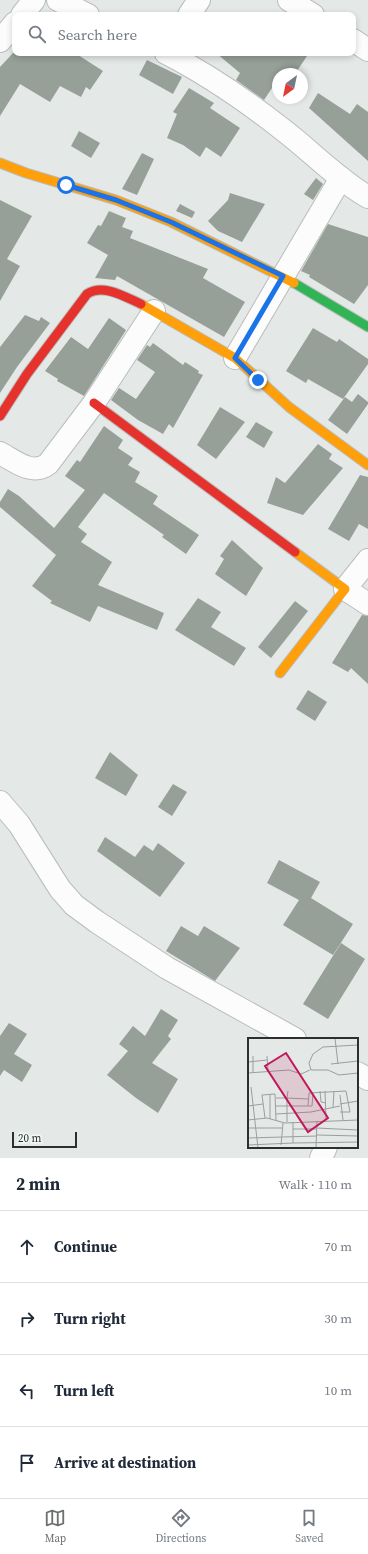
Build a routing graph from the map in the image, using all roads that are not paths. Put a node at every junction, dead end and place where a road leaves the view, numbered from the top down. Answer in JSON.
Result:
{"nodes":[{"id":1,"x":34,"y":0,"type":"edge"},
{"id":2,"x":58,"y":0,"type":"edge"},
{"id":3,"x":199,"y":0,"type":"edge"},
{"id":4,"x":289,"y":0,"type":"edge"},
{"id":5,"x":24,"y":12,"type":"edge"},
{"id":6,"x":82,"y":12,"type":"edge"},
{"id":7,"x":191,"y":12,"type":"edge"},
{"id":8,"x":308,"y":12,"type":"edge"},
{"id":9,"x":12,"y":27,"type":"edge"},
{"id":10,"x":0,"y":41,"type":"edge"},
{"id":11,"x":356,"y":42,"type":"edge"},
{"id":12,"x":368,"y":50,"type":"edge"},
{"id":13,"x":172,"y":56,"type":"edge"},
{"id":14,"x":0,"y":163,"type":"edge"},
{"id":15,"x":341,"y":178,"type":"junction"},
{"id":16,"x":368,"y":197,"type":"edge"},
{"id":17,"x":283,"y":276,"type":"junction"},
{"id":18,"x":154,"y":311,"type":"junction"},
{"id":19,"x":368,"y":327,"type":"edge"},
{"id":20,"x":235,"y":358,"type":"junction"},
{"id":21,"x":94,"y":403,"type":"junction"},
{"id":22,"x":0,"y":416,"type":"edge"},
{"id":23,"x":0,"y":452,"type":"edge"},
{"id":24,"x":368,"y":465,"type":"edge"},
{"id":25,"x":368,"y":560,"type":"edge"},
{"id":26,"x":345,"y":589,"type":"junction"},
{"id":27,"x":368,"y":604,"type":"edge"},
{"id":28,"x":280,"y":673,"type":"dead end"},
{"id":29,"x":0,"y":802,"type":"edge"},
{"id":30,"x":293,"y":1038,"type":"edge"},
{"id":31,"x":326,"y":1148,"type":"edge"},
{"id":32,"x":321,"y":1158,"type":"edge"}],
"edges":[{"from":1,"to":5,"type":"street"},
{"from":2,"to":6,"type":"street"},
{"from":3,"to":7,"type":"street"},
{"from":4,"to":8,"type":"street"},
{"from":9,"to":10,"type":"street"},
{"from":11,"to":12,"type":"street"},
{"from":13,"to":15,"type":"street"},
{"from":14,"to":17,"type":"street"},
{"from":15,"to":16,"type":"street"},
{"from":15,"to":17,"type":"street"},
{"from":17,"to":19,"type":"street"},
{"from":17,"to":20,"type":"street"},
{"from":18,"to":20,"type":"street"},
{"from":18,"to":21,"type":"street"},
{"from":18,"to":22,"type":"street"},
{"from":20,"to":24,"type":"street"},
{"from":21,"to":23,"type":"street"},
{"from":21,"to":26,"type":"street"},
{"from":25,"to":26,"type":"street"},
{"from":26,"to":27,"type":"street"},
{"from":26,"to":28,"type":"street"},
{"from":29,"to":30,"type":"street"},
{"from":31,"to":32,"type":"street"}]}
